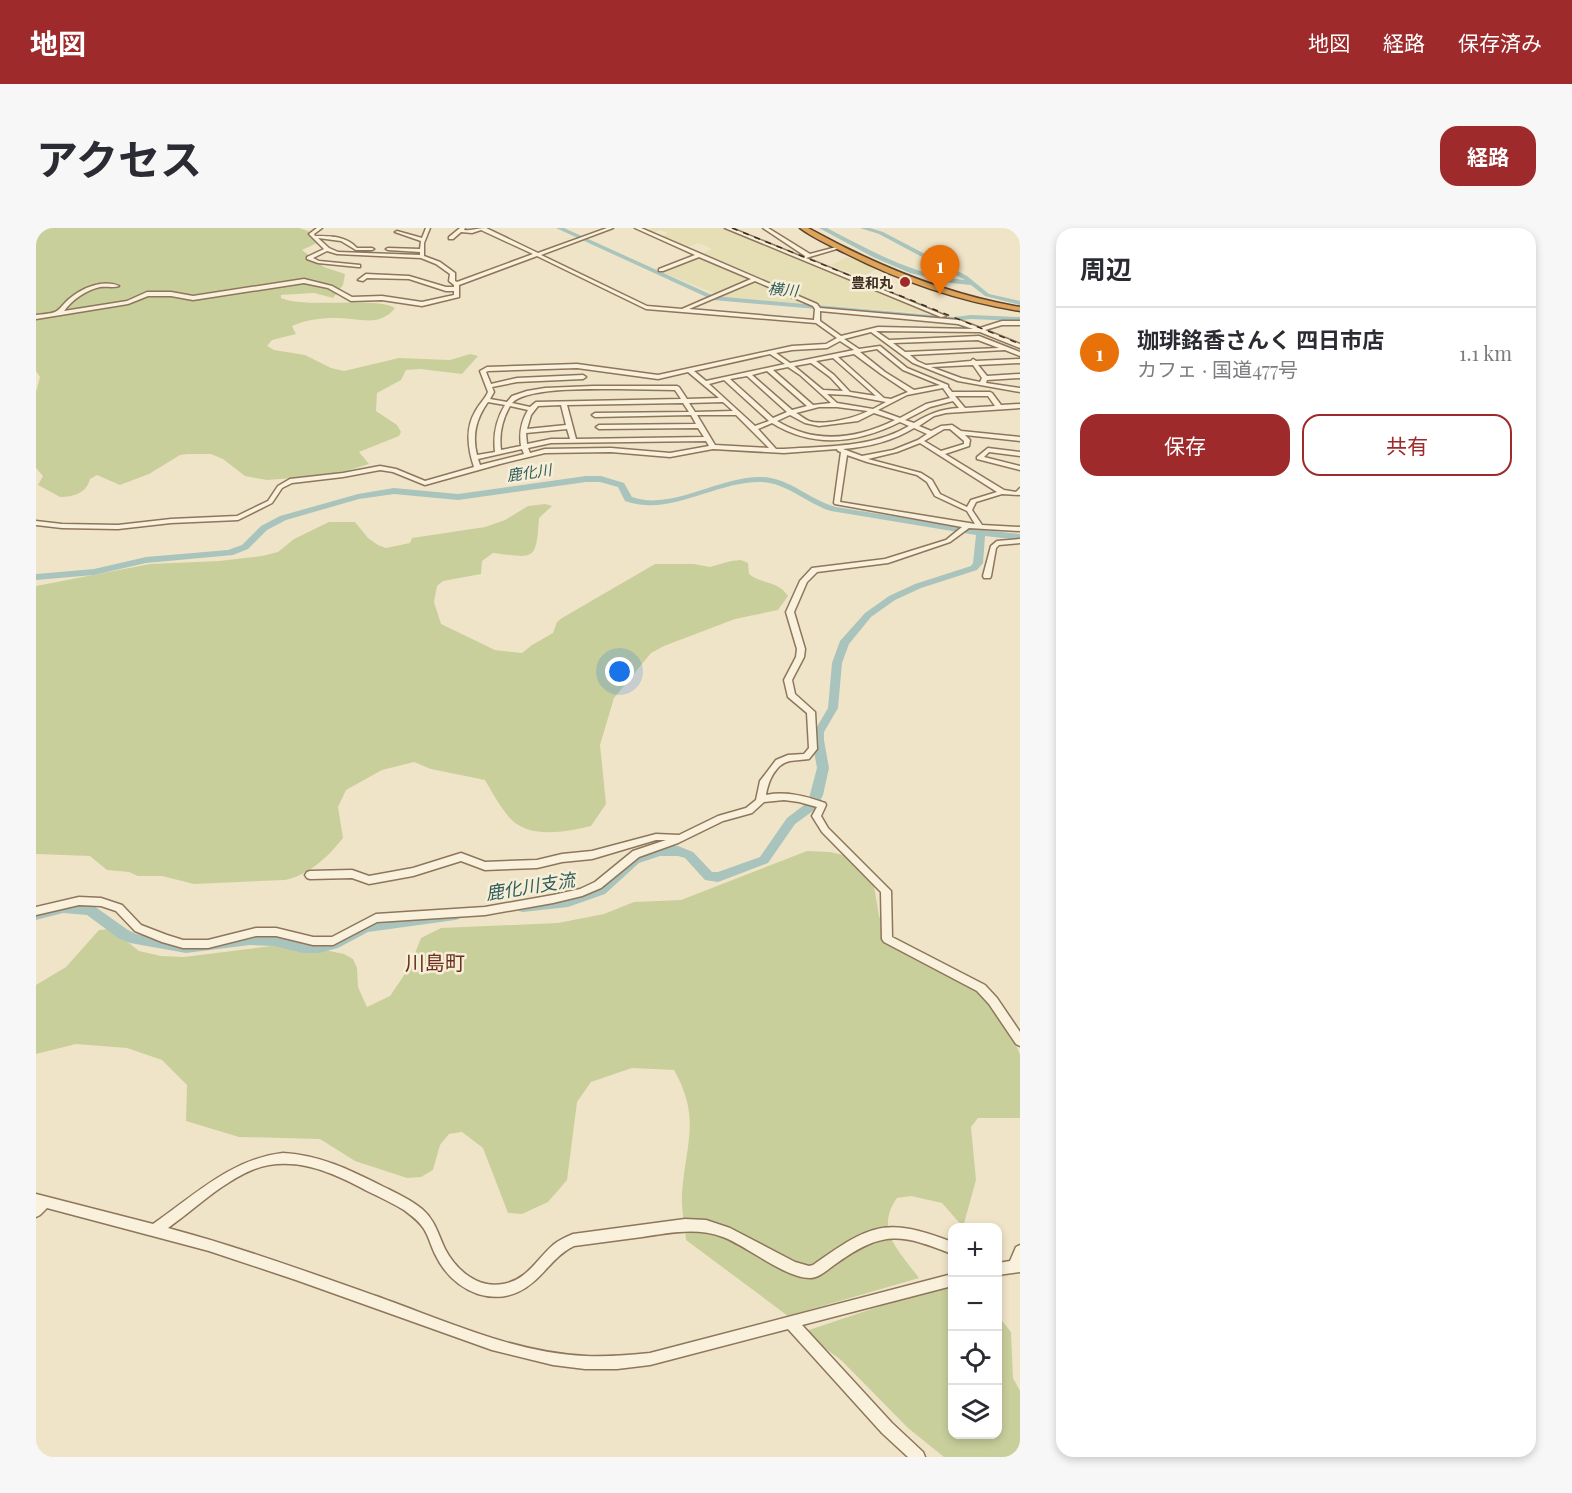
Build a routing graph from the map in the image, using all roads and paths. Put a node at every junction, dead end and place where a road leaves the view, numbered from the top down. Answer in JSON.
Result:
{"nodes":[{"id":1,"x":320,"y":228,"type":"edge"},
{"id":2,"x":428,"y":228,"type":"edge"},
{"id":3,"x":481,"y":228,"type":"edge"},
{"id":4,"x":611,"y":228,"type":"edge"},
{"id":5,"x":637,"y":228,"type":"edge"},
{"id":6,"x":727,"y":228,"type":"edge"},
{"id":7,"x":765,"y":228,"type":"edge"},
{"id":8,"x":803,"y":228,"type":"edge"},
{"id":9,"x":462,"y":230,"type":"edge"},
{"id":10,"x":397,"y":232,"type":"dead end"},
{"id":11,"x":315,"y":237,"type":"junction"},
{"id":12,"x":452,"y":238,"type":"dead end"},
{"id":13,"x":424,"y":240,"type":"junction"},
{"id":14,"x":838,"y":247,"type":"junction"},
{"id":15,"x":327,"y":249,"type":"junction"},
{"id":16,"x":537,"y":255,"type":"junction"},
{"id":17,"x":699,"y":255,"type":"junction"},
{"id":18,"x":424,"y":256,"type":"junction"},
{"id":19,"x":401,"y":262,"type":"dead end"},
{"id":20,"x":358,"y":266,"type":"dead end"},
{"id":21,"x":661,"y":270,"type":"dead end"},
{"id":22,"x":755,"y":279,"type":"junction"},
{"id":23,"x":361,"y":280,"type":"dead end"},
{"id":24,"x":116,"y":286,"type":"dead end"},
{"id":25,"x":456,"y":287,"type":"junction"},
{"id":26,"x":817,"y":308,"type":"junction"},
{"id":27,"x":1020,"y":309,"type":"edge"},
{"id":28,"x":681,"y":310,"type":"junction"},
{"id":29,"x":60,"y":312,"type":"junction"},
{"id":30,"x":943,"y":316,"type":"dead end"},
{"id":31,"x":36,"y":318,"type":"edge"},
{"id":32,"x":817,"y":322,"type":"junction"},
{"id":33,"x":1020,"y":323,"type":"edge"},
{"id":34,"x":982,"y":330,"type":"junction"},
{"id":35,"x":873,"y":331,"type":"junction"},
{"id":36,"x":953,"y":331,"type":"junction"},
{"id":37,"x":849,"y":335,"type":"junction"},
{"id":38,"x":841,"y":338,"type":"junction"},
{"id":39,"x":956,"y":339,"type":"junction"},
{"id":40,"x":888,"y":342,"type":"junction"},
{"id":41,"x":1020,"y":346,"type":"edge"},
{"id":42,"x":1008,"y":349,"type":"junction"},
{"id":43,"x":866,"y":350,"type":"junction"},
{"id":44,"x":965,"y":351,"type":"junction"},
{"id":45,"x":857,"y":352,"type":"junction"},
{"id":46,"x":772,"y":353,"type":"junction"},
{"id":47,"x":904,"y":354,"type":"junction"},
{"id":48,"x":1020,"y":354,"type":"edge"},
{"id":49,"x":834,"y":356,"type":"junction"},
{"id":50,"x":811,"y":360,"type":"junction"},
{"id":51,"x":1020,"y":362,"type":"edge"},
{"id":52,"x":975,"y":363,"type":"junction"},
{"id":53,"x":789,"y":364,"type":"junction"},
{"id":54,"x":924,"y":366,"type":"junction"},
{"id":55,"x":579,"y":367,"type":"junction"},
{"id":56,"x":768,"y":369,"type":"junction"},
{"id":57,"x":690,"y":371,"type":"junction"},
{"id":58,"x":747,"y":374,"type":"junction"},
{"id":59,"x":668,"y":375,"type":"junction"},
{"id":60,"x":1020,"y":376,"type":"edge"},
{"id":61,"x":583,"y":378,"type":"junction"},
{"id":62,"x":725,"y":378,"type":"junction"},
{"id":63,"x":958,"y":379,"type":"junction"},
{"id":64,"x":984,"y":381,"type":"junction"},
{"id":65,"x":703,"y":383,"type":"junction"},
{"id":66,"x":490,"y":386,"type":"junction"},
{"id":67,"x":677,"y":388,"type":"junction"},
{"id":68,"x":586,"y":389,"type":"junction"},
{"id":69,"x":1020,"y":390,"type":"edge"},
{"id":70,"x":822,"y":392,"type":"junction"},
{"id":71,"x":914,"y":392,"type":"junction"},
{"id":72,"x":950,"y":392,"type":"junction"},
{"id":73,"x":848,"y":393,"type":"junction"},
{"id":74,"x":881,"y":398,"type":"junction"},
{"id":75,"x":486,"y":400,"type":"junction"},
{"id":76,"x":685,"y":400,"type":"junction"},
{"id":77,"x":724,"y":400,"type":"junction"},
{"id":78,"x":591,"y":401,"type":"junction"},
{"id":79,"x":892,"y":401,"type":"junction"},
{"id":80,"x":563,"y":403,"type":"junction"},
{"id":81,"x":508,"y":405,"type":"junction"},
{"id":82,"x":836,"y":405,"type":"junction"},
{"id":83,"x":1020,"y":406,"type":"edge"},
{"id":84,"x":812,"y":407,"type":"junction"},
{"id":85,"x":999,"y":407,"type":"junction"},
{"id":86,"x":962,"y":408,"type":"junction"},
{"id":87,"x":532,"y":409,"type":"junction"},
{"id":88,"x":876,"y":411,"type":"junction"},
{"id":89,"x":693,"y":413,"type":"junction"},
{"id":90,"x":736,"y":413,"type":"junction"},
{"id":91,"x":791,"y":413,"type":"junction"},
{"id":92,"x":595,"y":415,"type":"junction"},
{"id":93,"x":900,"y":419,"type":"junction"},
{"id":94,"x":774,"y":422,"type":"junction"},
{"id":95,"x":824,"y":424,"type":"junction"},
{"id":96,"x":700,"y":426,"type":"junction"},
{"id":97,"x":915,"y":426,"type":"junction"},
{"id":98,"x":599,"y":427,"type":"junction"},
{"id":99,"x":570,"y":428,"type":"junction"},
{"id":100,"x":754,"y":429,"type":"junction"},
{"id":101,"x":523,"y":431,"type":"junction"},
{"id":102,"x":960,"y":433,"type":"junction"},
{"id":103,"x":932,"y":434,"type":"junction"},
{"id":104,"x":832,"y":438,"type":"junction"},
{"id":105,"x":708,"y":439,"type":"junction"},
{"id":106,"x":1020,"y":439,"type":"edge"},
{"id":107,"x":603,"y":440,"type":"junction"},
{"id":108,"x":574,"y":441,"type":"junction"},
{"id":109,"x":920,"y":441,"type":"junction"},
{"id":110,"x":524,"y":445,"type":"junction"},
{"id":111,"x":713,"y":447,"type":"junction"},
{"id":112,"x":839,"y":449,"type":"junction"},
{"id":113,"x":606,"y":450,"type":"junction"},
{"id":114,"x":774,"y":450,"type":"junction"},
{"id":115,"x":498,"y":452,"type":"junction"},
{"id":116,"x":939,"y":453,"type":"junction"},
{"id":117,"x":1020,"y":453,"type":"edge"},
{"id":118,"x":528,"y":455,"type":"junction"},
{"id":119,"x":474,"y":458,"type":"junction"},
{"id":120,"x":861,"y":458,"type":"junction"},
{"id":121,"x":478,"y":468,"type":"junction"},
{"id":122,"x":1020,"y":468,"type":"edge"},
{"id":123,"x":1020,"y":490,"type":"edge"},
{"id":124,"x":1002,"y":492,"type":"junction"},
{"id":125,"x":969,"y":510,"type":"junction"},
{"id":126,"x":36,"y":523,"type":"edge"},
{"id":127,"x":968,"y":526,"type":"junction"},
{"id":128,"x":979,"y":526,"type":"junction"},
{"id":129,"x":1020,"y":529,"type":"edge"},
{"id":130,"x":1020,"y":541,"type":"edge"},
{"id":131,"x":987,"y":576,"type":"dead end"},
{"id":132,"x":761,"y":799,"type":"junction"},
{"id":133,"x":684,"y":837,"type":"junction"},
{"id":134,"x":310,"y":875,"type":"dead end"},
{"id":135,"x":36,"y":910,"type":"edge"},
{"id":136,"x":1020,"y":1041,"type":"edge"},
{"id":137,"x":40,"y":1201,"type":"edge"},
{"id":138,"x":36,"y":1211,"type":"edge"},
{"id":139,"x":155,"y":1230,"type":"junction"},
{"id":140,"x":948,"y":1246,"type":"edge"},
{"id":141,"x":1020,"y":1251,"type":"edge"},
{"id":142,"x":1017,"y":1266,"type":"edge"},
{"id":143,"x":1002,"y":1268,"type":"edge"},
{"id":144,"x":948,"y":1281,"type":"edge"},
{"id":145,"x":791,"y":1323,"type":"junction"},
{"id":146,"x":918,"y":1457,"type":"edge"}],
"edges":[{"from":1,"to":11,"type":"street"},
{"from":2,"to":13,"type":"street"},
{"from":3,"to":9,"type":"street"},
{"from":3,"to":16,"type":"street"},
{"from":4,"to":16,"type":"street"},
{"from":5,"to":17,"type":"street"},
{"from":6,"to":30,"type":"street"},
{"from":7,"to":14,"type":"street"},
{"from":8,"to":14,"type":"highway"},
{"from":9,"to":12,"type":"street"},
{"from":10,"to":13,"type":"street"},
{"from":11,"to":15,"type":"street"},
{"from":11,"to":18,"type":"street"},
{"from":13,"to":18,"type":"street"},
{"from":14,"to":27,"type":"highway"},
{"from":15,"to":18,"type":"street"},
{"from":15,"to":20,"type":"street"},
{"from":16,"to":25,"type":"street"},
{"from":16,"to":28,"type":"street"},
{"from":17,"to":21,"type":"street"},
{"from":17,"to":22,"type":"street"},
{"from":18,"to":19,"type":"street"},
{"from":18,"to":25,"type":"street"},
{"from":22,"to":26,"type":"street"},
{"from":22,"to":28,"type":"street"},
{"from":23,"to":25,"type":"street"},
{"from":24,"to":29,"type":"street"},
{"from":25,"to":29,"type":"street"},
{"from":26,"to":32,"type":"street"},
{"from":26,"to":34,"type":"street"},
{"from":28,"to":32,"type":"street"},
{"from":29,"to":31,"type":"street"},
{"from":32,"to":38,"type":"street"},
{"from":33,"to":34,"type":"street"},
{"from":34,"to":36,"type":"street"},
{"from":34,"to":41,"type":"street"},
{"from":35,"to":36,"type":"street"},
{"from":35,"to":37,"type":"street"},
{"from":35,"to":40,"type":"street"},
{"from":36,"to":39,"type":"street"},
{"from":37,"to":38,"type":"street"},
{"from":37,"to":43,"type":"street"},
{"from":38,"to":45,"type":"street"},
{"from":38,"to":46,"type":"street"},
{"from":39,"to":40,"type":"street"},
{"from":39,"to":42,"type":"street"},
{"from":39,"to":44,"type":"street"},
{"from":40,"to":47,"type":"street"},
{"from":42,"to":44,"type":"street"},
{"from":42,"to":48,"type":"street"},
{"from":43,"to":45,"type":"street"},
{"from":43,"to":72,"type":"street"},
{"from":44,"to":47,"type":"street"},
{"from":44,"to":52,"type":"street"},
{"from":45,"to":49,"type":"street"},
{"from":45,"to":71,"type":"street"},
{"from":46,"to":53,"type":"street"},
{"from":46,"to":57,"type":"street"},
{"from":47,"to":54,"type":"street"},
{"from":49,"to":50,"type":"street"},
{"from":49,"to":74,"type":"street"},
{"from":50,"to":53,"type":"street"},
{"from":50,"to":73,"type":"street"},
{"from":51,"to":52,"type":"street"},
{"from":52,"to":54,"type":"street"},
{"from":52,"to":64,"type":"street"},
{"from":53,"to":56,"type":"street"},
{"from":53,"to":70,"type":"street"},
{"from":54,"to":63,"type":"street"},
{"from":55,"to":59,"type":"street"},
{"from":55,"to":61,"type":"street"},
{"from":55,"to":66,"type":"street"},
{"from":56,"to":58,"type":"street"},
{"from":56,"to":84,"type":"street"},
{"from":57,"to":59,"type":"street"},
{"from":57,"to":65,"type":"street"},
{"from":58,"to":62,"type":"street"},
{"from":58,"to":91,"type":"street"},
{"from":59,"to":67,"type":"street"},
{"from":60,"to":64,"type":"street"},
{"from":61,"to":66,"type":"street"},
{"from":61,"to":68,"type":"street"},
{"from":62,"to":65,"type":"street"},
{"from":62,"to":94,"type":"street"},
{"from":63,"to":64,"type":"street"},
{"from":63,"to":72,"type":"street"},
{"from":64,"to":69,"type":"street"},
{"from":65,"to":77,"type":"street"},
{"from":66,"to":75,"type":"street"},
{"from":67,"to":68,"type":"street"},
{"from":67,"to":76,"type":"street"},
{"from":68,"to":78,"type":"street"},
{"from":68,"to":81,"type":"street"},
{"from":70,"to":73,"type":"street"},
{"from":70,"to":82,"type":"street"},
{"from":71,"to":72,"type":"street"},
{"from":71,"to":79,"type":"street"},
{"from":72,"to":85,"type":"street"},
{"from":72,"to":86,"type":"street"},
{"from":72,"to":93,"type":"street"},
{"from":73,"to":74,"type":"street"},
{"from":74,"to":79,"type":"street"},
{"from":75,"to":81,"type":"street"},
{"from":75,"to":119,"type":"street"},
{"from":76,"to":77,"type":"street"},
{"from":76,"to":78,"type":"street"},
{"from":76,"to":89,"type":"street"},
{"from":77,"to":90,"type":"street"},
{"from":78,"to":80,"type":"street"},
{"from":78,"to":92,"type":"street"},
{"from":79,"to":88,"type":"street"},
{"from":80,"to":87,"type":"street"},
{"from":80,"to":99,"type":"street"},
{"from":81,"to":87,"type":"street"},
{"from":81,"to":115,"type":"street"},
{"from":82,"to":84,"type":"street"},
{"from":82,"to":88,"type":"street"},
{"from":83,"to":85,"type":"street"},
{"from":84,"to":91,"type":"street"},
{"from":85,"to":86,"type":"street"},
{"from":86,"to":97,"type":"street"},
{"from":87,"to":101,"type":"street"},
{"from":88,"to":93,"type":"street"},
{"from":88,"to":95,"type":"street"},
{"from":89,"to":90,"type":"street"},
{"from":89,"to":92,"type":"street"},
{"from":89,"to":96,"type":"street"},
{"from":90,"to":100,"type":"street"},
{"from":91,"to":94,"type":"street"},
{"from":91,"to":95,"type":"street"},
{"from":92,"to":98,"type":"street"},
{"from":93,"to":97,"type":"street"},
{"from":93,"to":104,"type":"street"},
{"from":94,"to":100,"type":"street"},
{"from":94,"to":104,"type":"street"},
{"from":95,"to":104,"type":"street"},
{"from":96,"to":98,"type":"street"},
{"from":96,"to":105,"type":"street"},
{"from":97,"to":103,"type":"street"},
{"from":97,"to":112,"type":"street"},
{"from":98,"to":107,"type":"street"},
{"from":99,"to":101,"type":"street"},
{"from":99,"to":108,"type":"street"},
{"from":100,"to":114,"type":"street"},
{"from":101,"to":110,"type":"street"},
{"from":102,"to":103,"type":"street"},
{"from":102,"to":106,"type":"street"},
{"from":102,"to":116,"type":"street"},
{"from":103,"to":109,"type":"street"},
{"from":104,"to":112,"type":"street"},
{"from":105,"to":107,"type":"street"},
{"from":105,"to":111,"type":"street"},
{"from":107,"to":108,"type":"street"},
{"from":107,"to":113,"type":"street"},
{"from":108,"to":110,"type":"street"},
{"from":109,"to":116,"type":"street"},
{"from":109,"to":120,"type":"street"},
{"from":110,"to":115,"type":"street"},
{"from":110,"to":118,"type":"street"},
{"from":111,"to":113,"type":"street"},
{"from":111,"to":114,"type":"street"},
{"from":112,"to":114,"type":"street"},
{"from":112,"to":120,"type":"street"},
{"from":112,"to":127,"type":"street"},
{"from":113,"to":118,"type":"street"},
{"from":115,"to":119,"type":"street"},
{"from":116,"to":124,"type":"street"},
{"from":117,"to":122,"type":"street"},
{"from":118,"to":121,"type":"street"},
{"from":119,"to":121,"type":"street"},
{"from":120,"to":125,"type":"street"},
{"from":121,"to":126,"type":"street"},
{"from":123,"to":124,"type":"street"},
{"from":124,"to":125,"type":"street"},
{"from":125,"to":128,"type":"street"},
{"from":127,"to":128,"type":"street"},
{"from":127,"to":132,"type":"street"},
{"from":128,"to":129,"type":"street"},
{"from":130,"to":131,"type":"street"},
{"from":132,"to":133,"type":"street"},
{"from":132,"to":136,"type":"street"},
{"from":133,"to":134,"type":"street"},
{"from":133,"to":135,"type":"street"},
{"from":137,"to":138,"type":"street"},
{"from":137,"to":139,"type":"street"},
{"from":139,"to":140,"type":"street"},
{"from":139,"to":145,"type":"street"},
{"from":141,"to":142,"type":"street"},
{"from":142,"to":143,"type":"street"},
{"from":144,"to":145,"type":"street"},
{"from":145,"to":146,"type":"street"}]}
